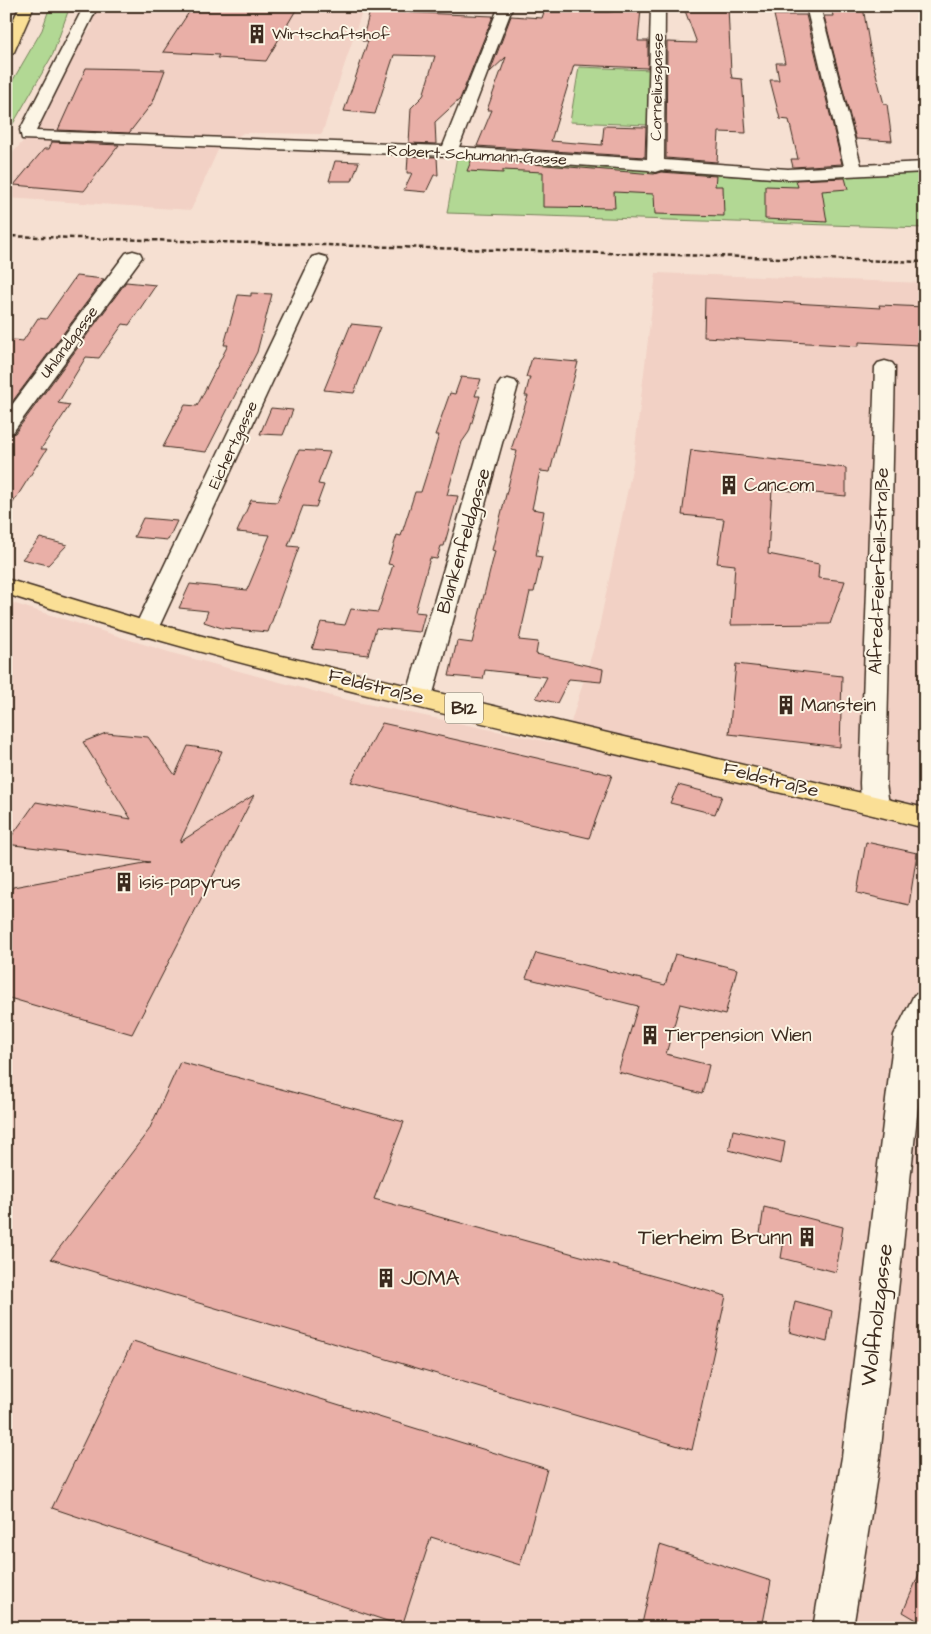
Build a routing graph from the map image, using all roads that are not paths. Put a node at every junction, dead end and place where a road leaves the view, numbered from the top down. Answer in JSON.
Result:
{"nodes":[{"id":1,"x":27,"y":6,"type":"edge"},
{"id":2,"x":91,"y":6,"type":"edge"},
{"id":3,"x":506,"y":6,"type":"edge"},
{"id":4,"x":658,"y":6,"type":"edge"},
{"id":5,"x":813,"y":6,"type":"edge"},
{"id":6,"x":6,"y":52,"type":"edge"},
{"id":7,"x":449,"y":151,"type":"junction"},
{"id":8,"x":655,"y":167,"type":"junction"},
{"id":9,"x":925,"y":167,"type":"edge"},
{"id":10,"x":854,"y":171,"type":"junction"},
{"id":11,"x":133,"y":257,"type":"dead end"},
{"id":12,"x":319,"y":261,"type":"dead end"},
{"id":13,"x":885,"y":368,"type":"dead end"},
{"id":14,"x":508,"y":385,"type":"dead end"},
{"id":15,"x":6,"y":428,"type":"edge"},
{"id":16,"x":6,"y":586,"type":"edge"},
{"id":17,"x":146,"y":629,"type":"junction"},
{"id":18,"x":419,"y":697,"type":"junction"},
{"id":19,"x":875,"y":805,"type":"junction"},
{"id":20,"x":925,"y":818,"type":"edge"},
{"id":21,"x":925,"y":1004,"type":"edge"},
{"id":22,"x":833,"y":1628,"type":"edge"}],
"edges":[{"from":1,"to":6,"type":"main road"},
{"from":2,"to":7,"type":"street","name":"Robert-Schumann-Gasse"},
{"from":3,"to":7,"type":"street"},
{"from":4,"to":8,"type":"street","name":"Corneliusgasse"},
{"from":5,"to":10,"type":"street"},
{"from":7,"to":8,"type":"street","name":"Robert-Schumann-Gasse"},
{"from":8,"to":10,"type":"street","name":"Robert-Schumann-Gasse"},
{"from":9,"to":10,"type":"street","name":"Robert-Schumann-Gasse"},
{"from":11,"to":15,"type":"street","name":"Uhlandgasse"},
{"from":12,"to":17,"type":"street","name":"Eichertgasse"},
{"from":13,"to":19,"type":"street","name":"Alfred-Feierfeil-Straße"},
{"from":14,"to":18,"type":"street","name":"Blankenfeldgasse"},
{"from":16,"to":17,"type":"main road","name":"Feldstraße","number":"B12"},
{"from":17,"to":18,"type":"main road","name":"Feldstraße","number":"B12"},
{"from":18,"to":19,"type":"main road","name":"Feldstraße","number":"B12"},
{"from":19,"to":20,"type":"main road","name":"Feldstraße","number":"B12"},
{"from":21,"to":22,"type":"street","name":"Wolfholzgasse"}]}
